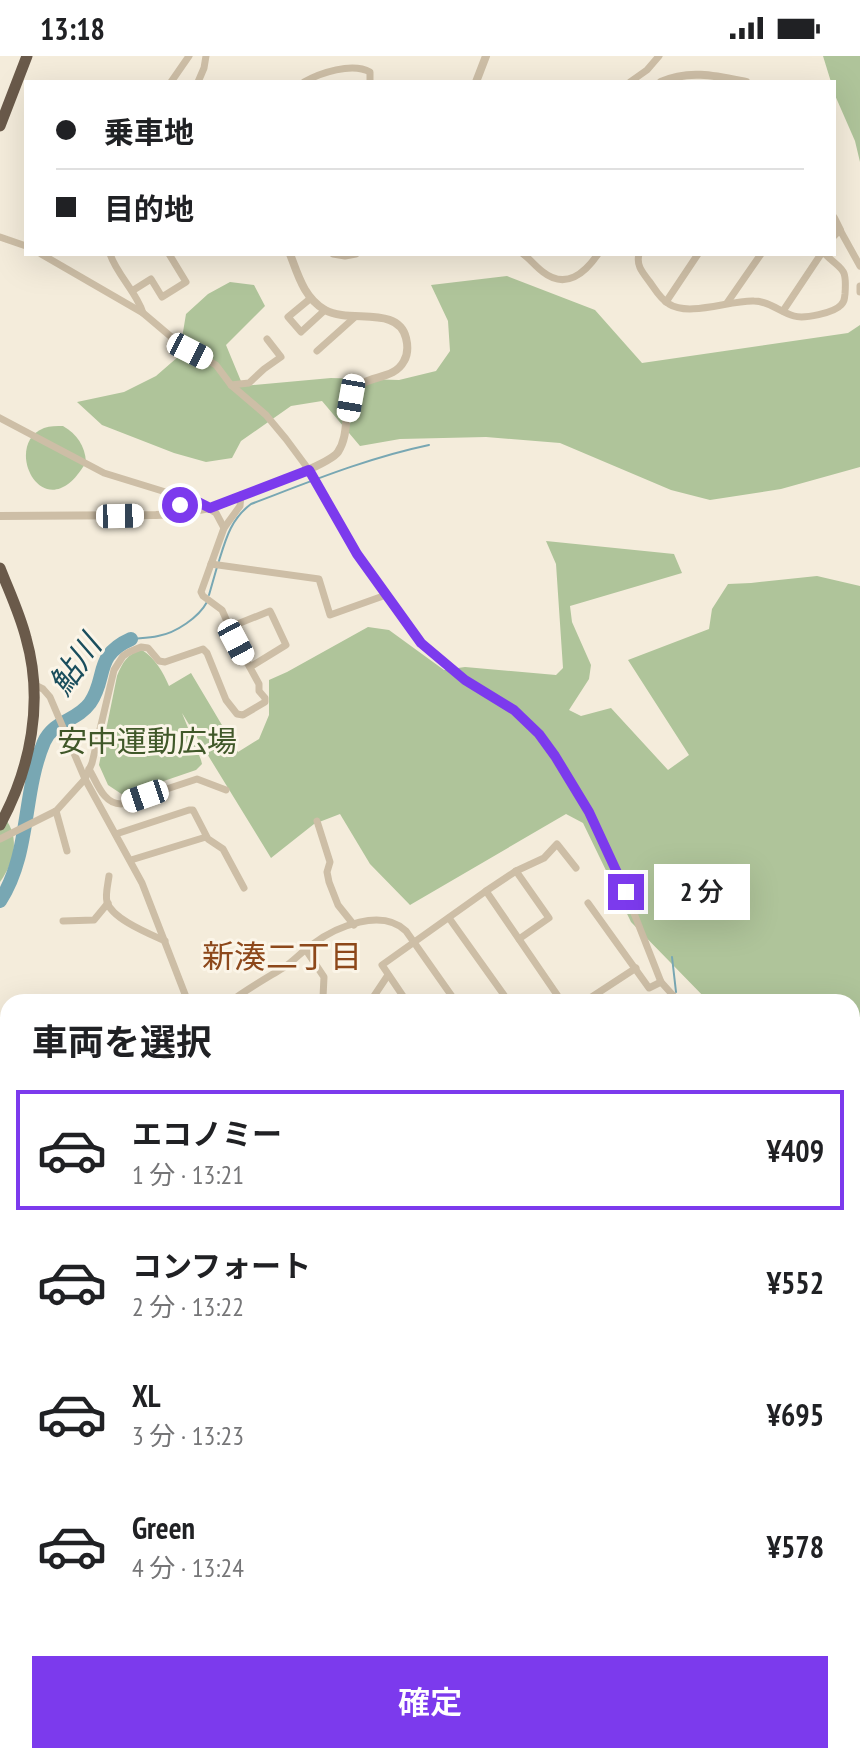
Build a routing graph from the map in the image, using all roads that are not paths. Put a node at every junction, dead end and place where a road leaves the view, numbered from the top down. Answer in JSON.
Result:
{"nodes":[{"id":1,"x":27,"y":56,"type":"edge"},
{"id":2,"x":189,"y":56,"type":"edge"},
{"id":3,"x":206,"y":56,"type":"edge"},
{"id":4,"x":486,"y":56,"type":"edge"},
{"id":5,"x":659,"y":56,"type":"edge"},
{"id":6,"x":714,"y":79,"type":"edge"},
{"id":7,"x":172,"y":80,"type":"edge"},
{"id":8,"x":199,"y":80,"type":"edge"},
{"id":9,"x":308,"y":80,"type":"edge"},
{"id":10,"x":370,"y":80,"type":"edge"},
{"id":11,"x":477,"y":80,"type":"edge"},
{"id":12,"x":633,"y":80,"type":"edge"},
{"id":13,"x":668,"y":80,"type":"edge"},
{"id":14,"x":0,"y":126,"type":"edge"},
{"id":15,"x":837,"y":233,"type":"edge"},
{"id":16,"x":0,"y":237,"type":"edge"},
{"id":17,"x":24,"y":243,"type":"edge"},
{"id":18,"x":44,"y":256,"type":"edge"},
{"id":19,"x":111,"y":256,"type":"edge"},
{"id":20,"x":170,"y":256,"type":"edge"},
{"id":21,"x":291,"y":256,"type":"edge"},
{"id":22,"x":597,"y":256,"type":"edge"},
{"id":23,"x":638,"y":256,"type":"edge"},
{"id":24,"x":697,"y":256,"type":"edge"},
{"id":25,"x":760,"y":256,"type":"edge"},
{"id":26,"x":822,"y":256,"type":"edge"},
{"id":27,"x":825,"y":256,"type":"edge"},
{"id":28,"x":535,"y":258,"type":"edge"},
{"id":29,"x":860,"y":266,"type":"edge"},
{"id":30,"x":860,"y":286,"type":"edge"},
{"id":31,"x":132,"y":291,"type":"junction"},
{"id":32,"x":860,"y":292,"type":"edge"},
{"id":33,"x":311,"y":298,"type":"junction"},
{"id":34,"x":666,"y":302,"type":"junction"},
{"id":35,"x":727,"y":303,"type":"junction"},
{"id":36,"x":325,"y":310,"type":"junction"},
{"id":37,"x":783,"y":311,"type":"junction"},
{"id":38,"x":143,"y":313,"type":"junction"},
{"id":39,"x":355,"y":317,"type":"junction"},
{"id":40,"x":267,"y":339,"type":"dead end"},
{"id":41,"x":317,"y":351,"type":"dead end"},
{"id":42,"x":231,"y":385,"type":"junction"},
{"id":43,"x":0,"y":418,"type":"edge"},
{"id":44,"x":311,"y":473,"type":"junction"},
{"id":45,"x":179,"y":495,"type":"junction"},
{"id":46,"x":241,"y":495,"type":"junction"},
{"id":47,"x":210,"y":508,"type":"junction"},
{"id":48,"x":177,"y":514,"type":"junction"},
{"id":49,"x":0,"y":516,"type":"edge"},
{"id":50,"x":224,"y":528,"type":"junction"},
{"id":51,"x":215,"y":565,"type":"junction"},
{"id":52,"x":0,"y":568,"type":"edge"},
{"id":53,"x":386,"y":595,"type":"junction"},
{"id":54,"x":230,"y":627,"type":"junction"},
{"id":55,"x":250,"y":667,"type":"junction"},
{"id":56,"x":35,"y":685,"type":"junction"},
{"id":57,"x":89,"y":769,"type":"junction"},
{"id":58,"x":85,"y":779,"type":"junction"},
{"id":59,"x":226,"y":790,"type":"dead end"},
{"id":60,"x":56,"y":811,"type":"junction"},
{"id":61,"x":317,"y":821,"type":"dead end"},
{"id":62,"x":0,"y":825,"type":"edge"},
{"id":63,"x":116,"y":834,"type":"junction"},
{"id":64,"x":206,"y":837,"type":"junction"},
{"id":65,"x":0,"y":839,"type":"edge"},
{"id":66,"x":67,"y":851,"type":"dead end"},
{"id":67,"x":131,"y":860,"type":"junction"},
{"id":68,"x":576,"y":868,"type":"dead end"},
{"id":69,"x":516,"y":871,"type":"junction"},
{"id":70,"x":109,"y":876,"type":"dead end"},
{"id":71,"x":244,"y":888,"type":"dead end"},
{"id":72,"x":486,"y":891,"type":"junction"},
{"id":73,"x":108,"y":903,"type":"junction"},
{"id":74,"x":588,"y":903,"type":"dead end"},
{"id":75,"x":449,"y":918,"type":"junction"},
{"id":76,"x":63,"y":921,"type":"dead end"},
{"id":77,"x":354,"y":925,"type":"junction"},
{"id":78,"x":519,"y":939,"type":"junction"},
{"id":79,"x":165,"y":941,"type":"junction"},
{"id":80,"x":415,"y":942,"type":"junction"},
{"id":81,"x":306,"y":950,"type":"junction"},
{"id":82,"x":636,"y":968,"type":"junction"},
{"id":83,"x":388,"y":975,"type":"junction"},
{"id":84,"x":661,"y":982,"type":"junction"},
{"id":85,"x":185,"y":994,"type":"edge"},
{"id":86,"x":240,"y":994,"type":"edge"},
{"id":87,"x":323,"y":994,"type":"edge"},
{"id":88,"x":375,"y":994,"type":"edge"},
{"id":89,"x":401,"y":994,"type":"edge"},
{"id":90,"x":451,"y":994,"type":"edge"},
{"id":91,"x":503,"y":994,"type":"edge"},
{"id":92,"x":557,"y":994,"type":"edge"},
{"id":93,"x":596,"y":994,"type":"edge"},
{"id":94,"x":672,"y":994,"type":"edge"}],
"edges":[{"from":1,"to":14,"type":"highway"},
{"from":2,"to":7,"type":"street"},
{"from":3,"to":8,"type":"street"},
{"from":4,"to":11,"type":"street"},
{"from":5,"to":12,"type":"street"},
{"from":6,"to":13,"type":"street"},
{"from":9,"to":10,"type":"street"},
{"from":15,"to":29,"type":"street"},
{"from":16,"to":17,"type":"street"},
{"from":18,"to":38,"type":"street"},
{"from":19,"to":31,"type":"street"},
{"from":20,"to":31,"type":"street"},
{"from":21,"to":33,"type":"street"},
{"from":22,"to":28,"type":"street"},
{"from":23,"to":34,"type":"street"},
{"from":24,"to":34,"type":"street"},
{"from":25,"to":35,"type":"street"},
{"from":26,"to":37,"type":"street"},
{"from":27,"to":37,"type":"street"},
{"from":30,"to":32,"type":"street"},
{"from":31,"to":38,"type":"street"},
{"from":33,"to":36,"type":"street"},
{"from":33,"to":36,"type":"street"},
{"from":34,"to":35,"type":"street"},
{"from":35,"to":37,"type":"street"},
{"from":36,"to":39,"type":"street"},
{"from":38,"to":42,"type":"street"},
{"from":39,"to":41,"type":"street"},
{"from":39,"to":44,"type":"street"},
{"from":40,"to":42,"type":"street"},
{"from":42,"to":44,"type":"street"},
{"from":43,"to":45,"type":"street"},
{"from":44,"to":46,"type":"street"},
{"from":44,"to":53,"type":"street"},
{"from":45,"to":47,"type":"street"},
{"from":45,"to":48,"type":"street"},
{"from":46,"to":47,"type":"street"},
{"from":46,"to":50,"type":"street"},
{"from":47,"to":48,"type":"street"},
{"from":47,"to":50,"type":"street"},
{"from":48,"to":49,"type":"street"},
{"from":50,"to":51,"type":"street"},
{"from":51,"to":53,"type":"street"},
{"from":51,"to":54,"type":"street"},
{"from":52,"to":56,"type":"highway"},
{"from":53,"to":84,"type":"street"},
{"from":54,"to":55,"type":"street"},
{"from":54,"to":55,"type":"street"},
{"from":55,"to":57,"type":"street"},
{"from":56,"to":58,"type":"street"},
{"from":56,"to":62,"type":"highway"},
{"from":57,"to":58,"type":"street"},
{"from":57,"to":59,"type":"street"},
{"from":58,"to":60,"type":"street"},
{"from":58,"to":63,"type":"street"},
{"from":60,"to":65,"type":"street"},
{"from":60,"to":66,"type":"street"},
{"from":61,"to":77,"type":"street"},
{"from":63,"to":64,"type":"street"},
{"from":63,"to":67,"type":"street"},
{"from":64,"to":67,"type":"street"},
{"from":64,"to":71,"type":"street"},
{"from":67,"to":79,"type":"street"},
{"from":68,"to":69,"type":"street"},
{"from":69,"to":72,"type":"street"},
{"from":69,"to":78,"type":"street"},
{"from":70,"to":73,"type":"street"},
{"from":72,"to":75,"type":"street"},
{"from":72,"to":78,"type":"street"},
{"from":73,"to":76,"type":"street"},
{"from":73,"to":79,"type":"street"},
{"from":74,"to":82,"type":"street"},
{"from":75,"to":80,"type":"street"},
{"from":75,"to":91,"type":"street"},
{"from":77,"to":80,"type":"street"},
{"from":77,"to":81,"type":"street"},
{"from":78,"to":92,"type":"street"},
{"from":79,"to":85,"type":"street"},
{"from":80,"to":83,"type":"street"},
{"from":80,"to":90,"type":"street"},
{"from":81,"to":86,"type":"street"},
{"from":81,"to":87,"type":"street"},
{"from":82,"to":84,"type":"street"},
{"from":82,"to":93,"type":"street"},
{"from":83,"to":88,"type":"street"},
{"from":83,"to":89,"type":"street"},
{"from":84,"to":94,"type":"street"}]}
